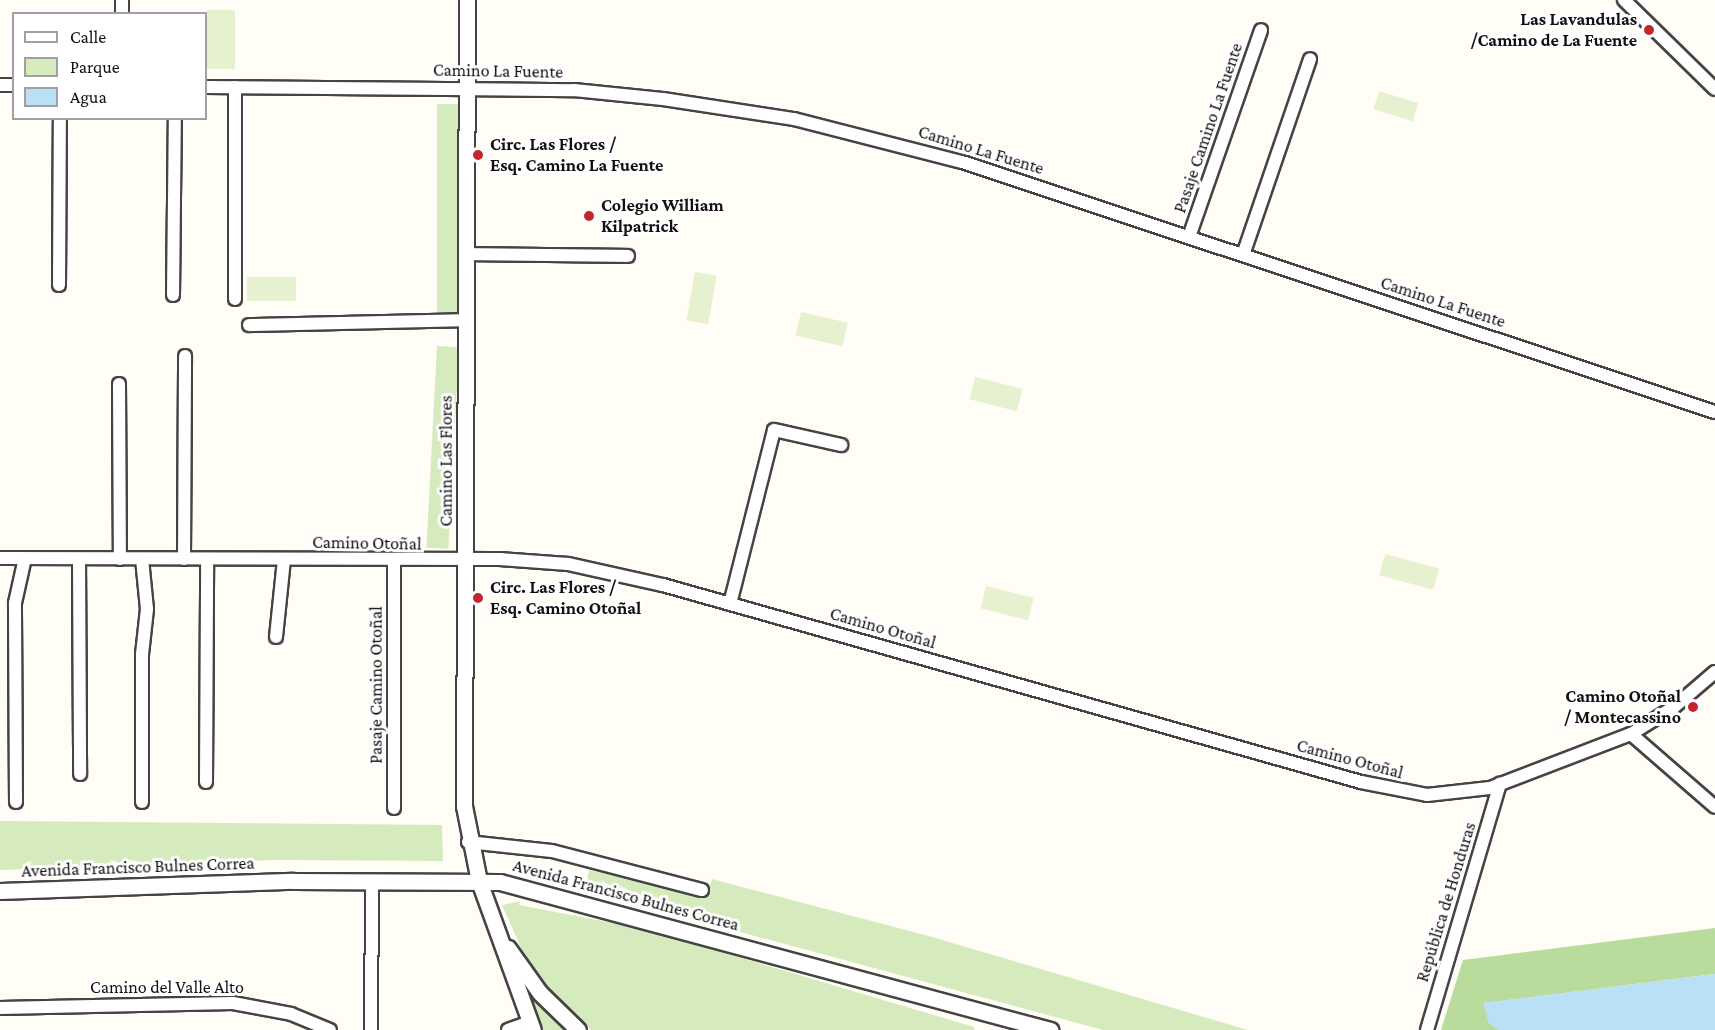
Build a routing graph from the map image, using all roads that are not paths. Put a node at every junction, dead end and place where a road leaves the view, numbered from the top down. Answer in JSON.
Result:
{"nodes":[{"id":1,"x":467,"y":0,"type":"edge"},
{"id":2,"x":1624,"y":0,"type":"edge"},
{"id":3,"x":1261,"y":30,"type":"dead end"},
{"id":4,"x":1310,"y":59,"type":"dead end"},
{"id":5,"x":207,"y":87,"type":"edge"},
{"id":6,"x":235,"y":87,"type":"junction"},
{"id":7,"x":466,"y":88,"type":"junction"},
{"id":8,"x":1715,"y":89,"type":"edge"},
{"id":9,"x":60,"y":120,"type":"edge"},
{"id":10,"x":175,"y":120,"type":"edge"},
{"id":11,"x":1189,"y":237,"type":"junction"},
{"id":12,"x":466,"y":254,"type":"junction"},
{"id":13,"x":1243,"y":255,"type":"junction"},
{"id":14,"x":628,"y":256,"type":"dead end"},
{"id":15,"x":59,"y":285,"type":"dead end"},
{"id":16,"x":173,"y":295,"type":"dead end"},
{"id":17,"x":235,"y":299,"type":"dead end"},
{"id":18,"x":466,"y":320,"type":"junction"},
{"id":19,"x":249,"y":325,"type":"dead end"},
{"id":20,"x":185,"y":356,"type":"dead end"},
{"id":21,"x":119,"y":384,"type":"dead end"},
{"id":22,"x":1715,"y":411,"type":"edge"},
{"id":23,"x":841,"y":446,"type":"dead end"},
{"id":24,"x":0,"y":558,"type":"edge"},
{"id":25,"x":25,"y":558,"type":"junction"},
{"id":26,"x":79,"y":559,"type":"junction"},
{"id":27,"x":120,"y":559,"type":"junction"},
{"id":28,"x":142,"y":559,"type":"junction"},
{"id":29,"x":184,"y":559,"type":"junction"},
{"id":30,"x":207,"y":560,"type":"junction"},
{"id":31,"x":284,"y":560,"type":"junction"},
{"id":32,"x":465,"y":561,"type":"junction"},
{"id":33,"x":394,"y":562,"type":"junction"},
{"id":34,"x":730,"y":604,"type":"junction"},
{"id":35,"x":276,"y":637,"type":"dead end"},
{"id":36,"x":1715,"y":672,"type":"edge"},
{"id":37,"x":1631,"y":734,"type":"junction"},
{"id":38,"x":80,"y":774,"type":"dead end"},
{"id":39,"x":206,"y":782,"type":"dead end"},
{"id":40,"x":1500,"y":784,"type":"junction"},
{"id":41,"x":16,"y":802,"type":"dead end"},
{"id":42,"x":142,"y":802,"type":"dead end"},
{"id":43,"x":1715,"y":807,"type":"edge"},
{"id":44,"x":394,"y":808,"type":"dead end"},
{"id":45,"x":468,"y":842,"type":"junction"},
{"id":46,"x":479,"y":881,"type":"junction"},
{"id":47,"x":372,"y":882,"type":"junction"},
{"id":48,"x":0,"y":891,"type":"edge"},
{"id":49,"x":702,"y":891,"type":"dead end"},
{"id":50,"x":491,"y":918,"type":"junction"},
{"id":51,"x":0,"y":1008,"type":"edge"},
{"id":52,"x":532,"y":1026,"type":"edge"},
{"id":53,"x":330,"y":1030,"type":"edge"},
{"id":54,"x":371,"y":1030,"type":"edge"},
{"id":55,"x":508,"y":1030,"type":"edge"},
{"id":56,"x":578,"y":1030,"type":"edge"},
{"id":57,"x":1050,"y":1030,"type":"edge"},
{"id":58,"x":1427,"y":1030,"type":"edge"}],
"edges":[{"from":1,"to":7,"type":"street","name":"Camino Las Flores"},
{"from":2,"to":8,"type":"street"},
{"from":3,"to":11,"type":"street","name":"Pasaje Camino La Fuente"},
{"from":4,"to":13,"type":"street"},
{"from":5,"to":6,"type":"street","name":"Camino La Fuente"},
{"from":6,"to":7,"type":"street","name":"Camino La Fuente"},
{"from":6,"to":17,"type":"street"},
{"from":7,"to":11,"type":"street","name":"Camino La Fuente"},
{"from":7,"to":12,"type":"street","name":"Camino Las Flores"},
{"from":9,"to":15,"type":"street"},
{"from":10,"to":16,"type":"street"},
{"from":11,"to":13,"type":"street","name":"Camino La Fuente"},
{"from":12,"to":14,"type":"street"},
{"from":12,"to":18,"type":"street","name":"Camino Las Flores"},
{"from":13,"to":22,"type":"street","name":"Camino La Fuente"},
{"from":18,"to":19,"type":"street"},
{"from":18,"to":32,"type":"street","name":"Camino Las Flores"},
{"from":20,"to":29,"type":"street"},
{"from":21,"to":27,"type":"street"},
{"from":23,"to":34,"type":"street"},
{"from":24,"to":25,"type":"street","name":"Camino Otoñal"},
{"from":25,"to":26,"type":"street","name":"Camino Otoñal"},
{"from":25,"to":41,"type":"street"},
{"from":26,"to":27,"type":"street","name":"Camino Otoñal"},
{"from":26,"to":38,"type":"street"},
{"from":27,"to":28,"type":"street","name":"Camino Otoñal"},
{"from":28,"to":29,"type":"street","name":"Camino Otoñal"},
{"from":28,"to":42,"type":"street"},
{"from":29,"to":30,"type":"street","name":"Camino Otoñal"},
{"from":30,"to":31,"type":"street","name":"Camino Otoñal"},
{"from":30,"to":39,"type":"street"},
{"from":31,"to":33,"type":"street","name":"Camino Otoñal"},
{"from":31,"to":35,"type":"street"},
{"from":32,"to":33,"type":"street","name":"Camino Otoñal"},
{"from":32,"to":34,"type":"street","name":"Camino Otoñal"},
{"from":32,"to":45,"type":"street","name":"Camino Las Flores"},
{"from":33,"to":44,"type":"street","name":"Pasaje Camino Otoñal"},
{"from":34,"to":40,"type":"street","name":"Camino Otoñal"},
{"from":36,"to":37,"type":"street","name":"Camino Otoñal"},
{"from":37,"to":40,"type":"street","name":"Camino Otoñal"},
{"from":37,"to":43,"type":"street"},
{"from":40,"to":58,"type":"street","name":"República de Honduras"},
{"from":45,"to":46,"type":"street","name":"Camino Las Flores"},
{"from":45,"to":49,"type":"street"},
{"from":46,"to":47,"type":"street","name":"Avenida Francisco Bulnes Correa"},
{"from":46,"to":50,"type":"street","name":"Camino Las Flores"},
{"from":46,"to":57,"type":"street","name":"Avenida Francisco Bulnes Correa"},
{"from":47,"to":48,"type":"street","name":"Avenida Francisco Bulnes Correa"},
{"from":47,"to":54,"type":"street"},
{"from":50,"to":52,"type":"street","name":"Camino Las Flores"},
{"from":50,"to":56,"type":"street","name":"Camino Las Flores"},
{"from":51,"to":53,"type":"street","name":"Camino del Valle Alto"},
{"from":52,"to":55,"type":"street"}]}
